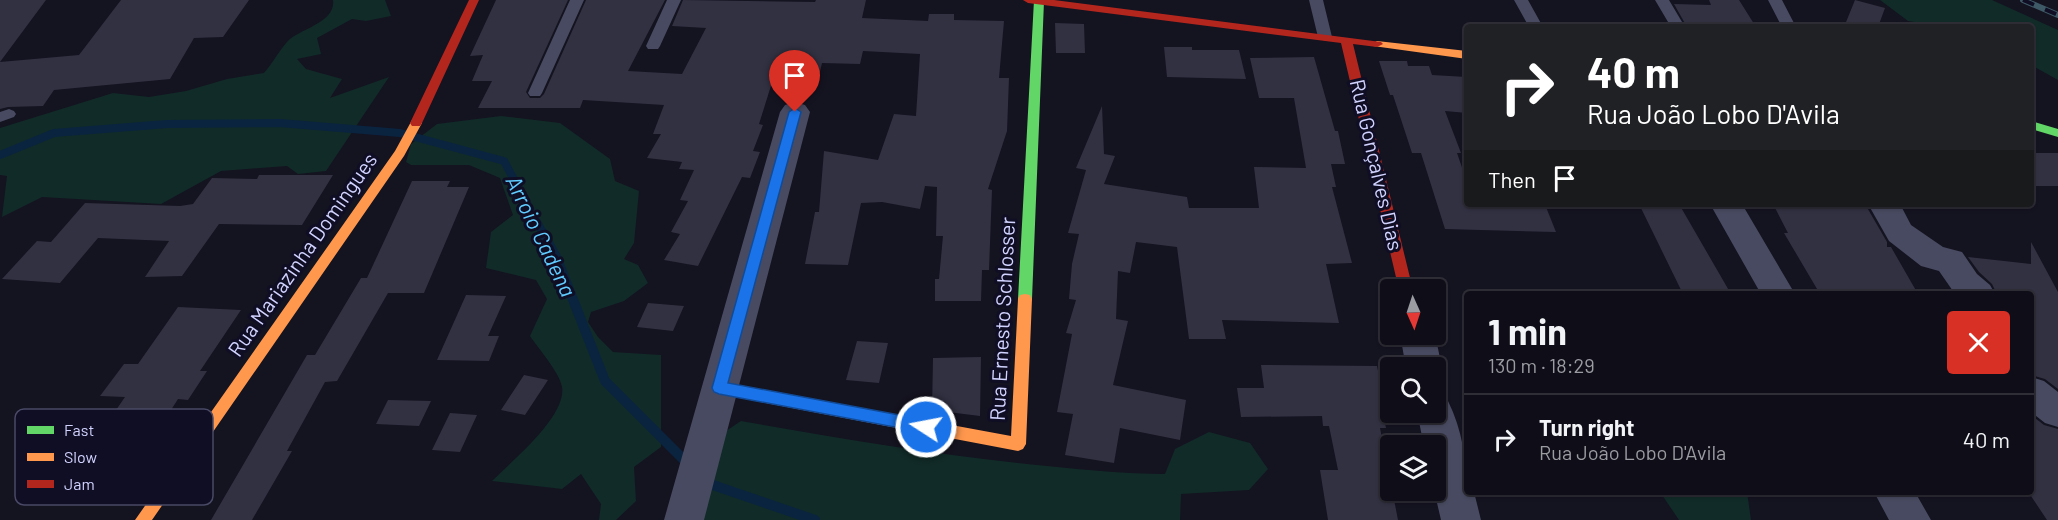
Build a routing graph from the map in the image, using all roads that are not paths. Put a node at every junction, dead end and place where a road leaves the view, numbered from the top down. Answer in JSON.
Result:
{"nodes":[{"id":1,"x":474,"y":0,"type":"edge"},
{"id":2,"x":577,"y":0,"type":"edge"},
{"id":3,"x":674,"y":0,"type":"edge"},
{"id":4,"x":1316,"y":0,"type":"edge"},
{"id":5,"x":1521,"y":0,"type":"edge"},
{"id":6,"x":1662,"y":0,"type":"edge"},
{"id":7,"x":1775,"y":0,"type":"edge"},
{"id":8,"x":1034,"y":1,"type":"edge"},
{"id":9,"x":1534,"y":24,"type":"edge"},
{"id":10,"x":1676,"y":24,"type":"edge"},
{"id":11,"x":1787,"y":24,"type":"edge"},
{"id":12,"x":1325,"y":37,"type":"junction"},
{"id":13,"x":1346,"y":39,"type":"junction"},
{"id":14,"x":653,"y":46,"type":"dead end"},
{"id":15,"x":1464,"y":55,"type":"edge"},
{"id":16,"x":535,"y":93,"type":"dead end"},
{"id":17,"x":795,"y":112,"type":"dead end"},
{"id":18,"x":2034,"y":126,"type":"edge"},
{"id":19,"x":2058,"y":133,"type":"edge"},
{"id":20,"x":1728,"y":207,"type":"edge"},
{"id":21,"x":1886,"y":207,"type":"edge"},
{"id":22,"x":1403,"y":279,"type":"edge"},
{"id":23,"x":1776,"y":291,"type":"edge"},
{"id":24,"x":1974,"y":291,"type":"edge"},
{"id":25,"x":719,"y":388,"type":"junction"},
{"id":26,"x":2034,"y":394,"type":"edge"},
{"id":27,"x":2058,"y":412,"type":"edge"},
{"id":28,"x":213,"y":420,"type":"edge"},
{"id":29,"x":1438,"y":423,"type":"edge"},
{"id":30,"x":1896,"y":495,"type":"edge"},
{"id":31,"x":688,"y":503,"type":"edge"},
{"id":32,"x":154,"y":505,"type":"edge"},
{"id":33,"x":143,"y":520,"type":"edge"},
{"id":34,"x":1461,"y":520,"type":"edge"},
{"id":35,"x":1911,"y":520,"type":"edge"}],
"edges":[{"from":1,"to":28,"type":"street","name":"Rua Mariazinha Domingues"},
{"from":2,"to":16,"type":"lane"},
{"from":3,"to":14,"type":"lane"},
{"from":4,"to":12,"type":"lane"},
{"from":5,"to":9,"type":"lane"},
{"from":6,"to":10,"type":"lane"},
{"from":7,"to":11,"type":"lane"},
{"from":8,"to":12,"type":"street"},
{"from":8,"to":25,"type":"street","name":"Rua Ernesto Schlosser"},
{"from":12,"to":13,"type":"street"},
{"from":13,"to":15,"type":"street"},
{"from":13,"to":22,"type":"street","name":"Rua Gonçalves Dias"},
{"from":17,"to":25,"type":"street"},
{"from":18,"to":19,"type":"street"},
{"from":20,"to":23,"type":"street"},
{"from":21,"to":24,"type":"street"},
{"from":25,"to":31,"type":"street"},
{"from":26,"to":27,"type":"street"},
{"from":29,"to":34,"type":"street"},
{"from":30,"to":35,"type":"street"},
{"from":32,"to":33,"type":"street","name":"Rua Mariazinha Domingues"}]}
